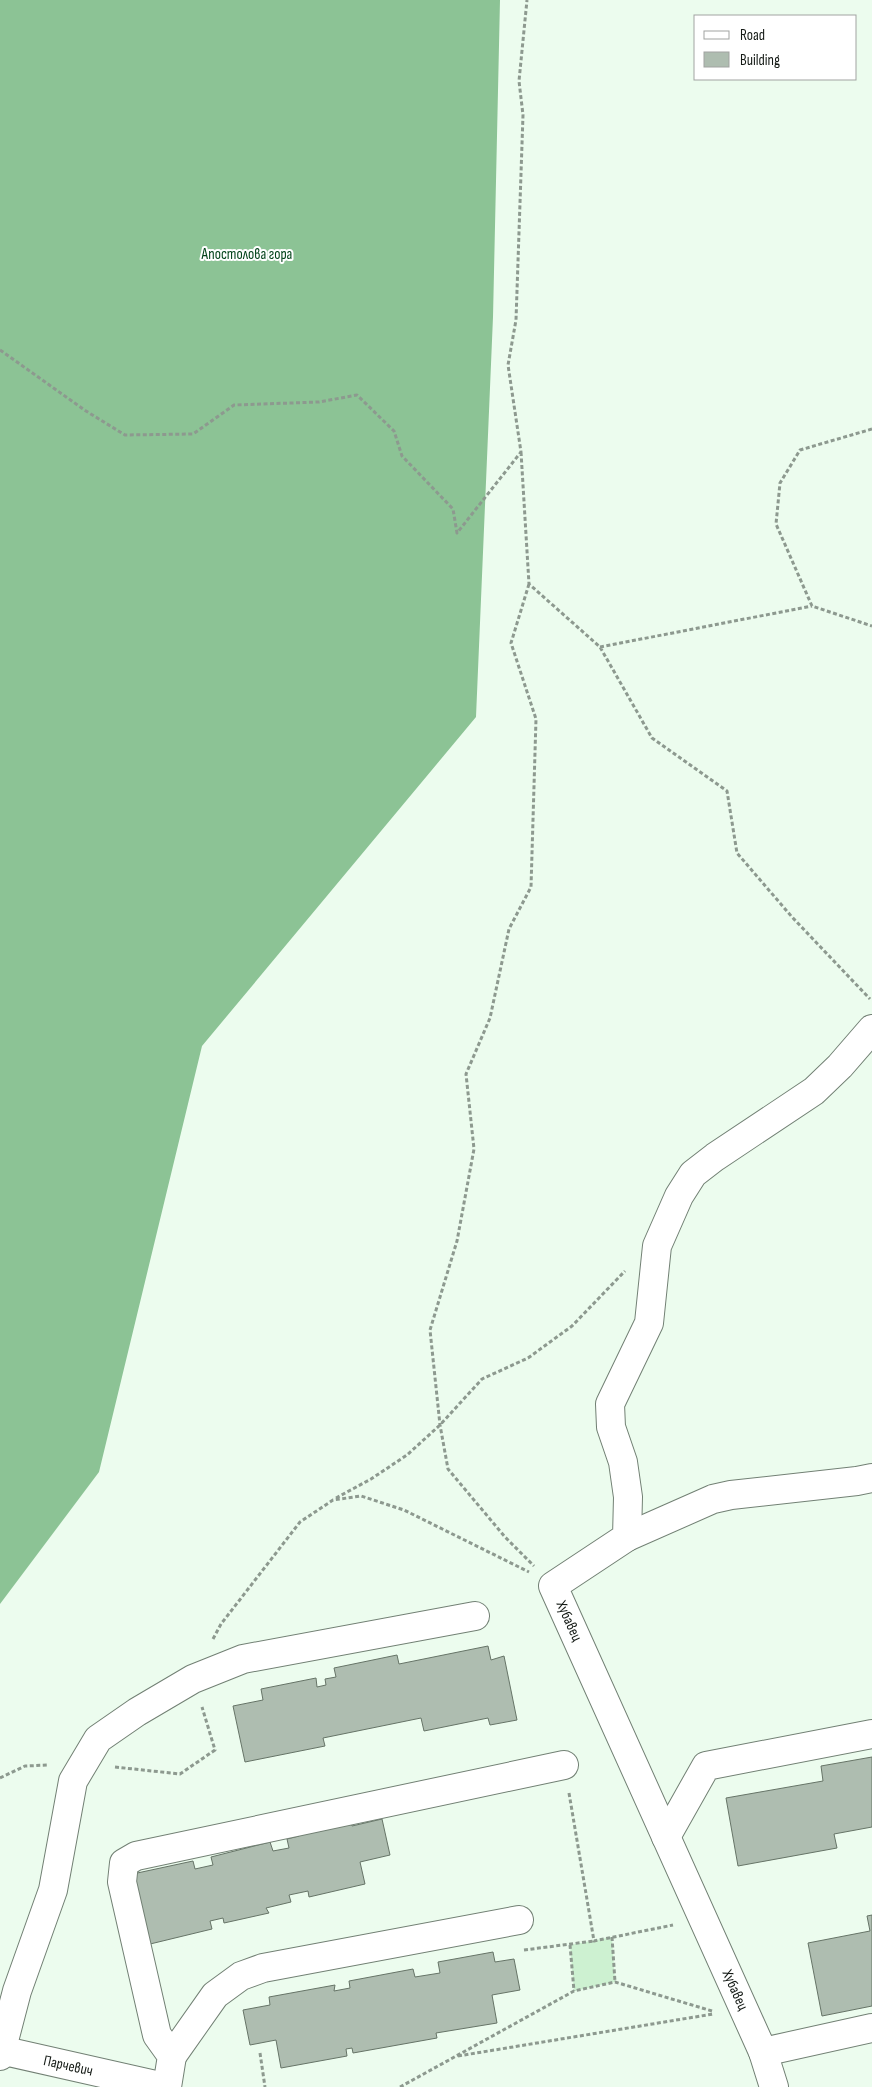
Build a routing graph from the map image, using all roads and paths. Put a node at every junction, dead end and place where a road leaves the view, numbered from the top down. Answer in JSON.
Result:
{"nodes":[{"id":1,"x":526,"y":0,"type":"edge"},
{"id":2,"x":0,"y":350,"type":"edge"},
{"id":3,"x":872,"y":429,"type":"edge"},
{"id":4,"x":521,"y":452,"type":"junction"},
{"id":5,"x":530,"y":584,"type":"junction"},
{"id":6,"x":812,"y":606,"type":"junction"},
{"id":7,"x":872,"y":626,"type":"edge"},
{"id":8,"x":600,"y":647,"type":"junction"},
{"id":9,"x":872,"y":1002,"type":"edge"},
{"id":10,"x":872,"y":1029,"type":"edge"},
{"id":11,"x":657,"y":1246,"type":"junction"},
{"id":12,"x":440,"y":1425,"type":"junction"},
{"id":13,"x":872,"y":1478,"type":"edge"},
{"id":14,"x":333,"y":1500,"type":"junction"},
{"id":15,"x":627,"y":1538,"type":"junction"},
{"id":16,"x":553,"y":1586,"type":"junction"},
{"id":17,"x":475,"y":1616,"type":"dead end"},
{"id":18,"x":193,"y":1679,"type":"junction"},
{"id":19,"x":872,"y":1734,"type":"edge"},
{"id":20,"x":83,"y":1764,"type":"junction"},
{"id":21,"x":564,"y":1766,"type":"joint"},
{"id":22,"x":0,"y":1778,"type":"edge"},
{"id":23,"x":666,"y":1837,"type":"junction"},
{"id":24,"x":703,"y":1919,"type":"junction"},
{"id":25,"x":519,"y":1920,"type":"joint"},
{"id":26,"x":612,"y":1938,"type":"junction"},
{"id":27,"x":594,"y":1941,"type":"junction"},
{"id":28,"x":570,"y":1945,"type":"junction"},
{"id":29,"x":615,"y":1982,"type":"junction"},
{"id":30,"x":574,"y":1991,"type":"junction"},
{"id":31,"x":872,"y":2028,"type":"edge"},
{"id":32,"x":1,"y":2052,"type":"edge"},
{"id":33,"x":763,"y":2052,"type":"junction"},
{"id":34,"x":260,"y":2053,"type":"dead end"},
{"id":35,"x":172,"y":2056,"type":"junction"},
{"id":36,"x":455,"y":2057,"type":"junction"},
{"id":37,"x":165,"y":2087,"type":"edge"},
{"id":38,"x":265,"y":2087,"type":"edge"},
{"id":39,"x":400,"y":2087,"type":"edge"},
{"id":40,"x":774,"y":2087,"type":"edge"}],
"edges":[{"from":1,"to":4,"type":"path"},
{"from":2,"to":4,"type":"path"},
{"from":3,"to":6,"type":"path"},
{"from":4,"to":5,"type":"path"},
{"from":5,"to":8,"type":"path"},
{"from":5,"to":12,"type":"path"},
{"from":6,"to":7,"type":"path"},
{"from":6,"to":8,"type":"path"},
{"from":8,"to":9,"type":"path"},
{"from":10,"to":11,"type":"street"},
{"from":11,"to":12,"type":"path"},
{"from":11,"to":15,"type":"street"},
{"from":12,"to":14,"type":"path"},
{"from":12,"to":16,"type":"path"},
{"from":13,"to":15,"type":"street"},
{"from":14,"to":16,"type":"path","name":"Хубавец"},
{"from":14,"to":18,"type":"path","name":"Хубавец"},
{"from":15,"to":16,"type":"street"},
{"from":16,"to":23,"type":"street","name":"Хубавец"},
{"from":17,"to":18,"type":"street"},
{"from":18,"to":20,"type":"street"},
{"from":18,"to":20,"type":"path"},
{"from":19,"to":23,"type":"street"},
{"from":20,"to":22,"type":"path"},
{"from":20,"to":32,"type":"street"},
{"from":21,"to":27,"type":"path"},
{"from":21,"to":35,"type":"street"},
{"from":23,"to":24,"type":"street","name":"Хубавец"},
{"from":24,"to":26,"type":"path"},
{"from":24,"to":33,"type":"street","name":"Хубавец"},
{"from":25,"to":28,"type":"path"},
{"from":25,"to":35,"type":"street"},
{"from":26,"to":27,"type":"path"},
{"from":26,"to":29,"type":"path"},
{"from":27,"to":28,"type":"path"},
{"from":28,"to":30,"type":"path"},
{"from":29,"to":30,"type":"path"},
{"from":29,"to":36,"type":"path"},
{"from":30,"to":36,"type":"path"},
{"from":31,"to":33,"type":"street"},
{"from":32,"to":37,"type":"street","name":"Парчевич"},
{"from":33,"to":40,"type":"street","name":"Хубавец"},
{"from":34,"to":38,"type":"path"},
{"from":35,"to":37,"type":"street"},
{"from":36,"to":39,"type":"path"}]}
